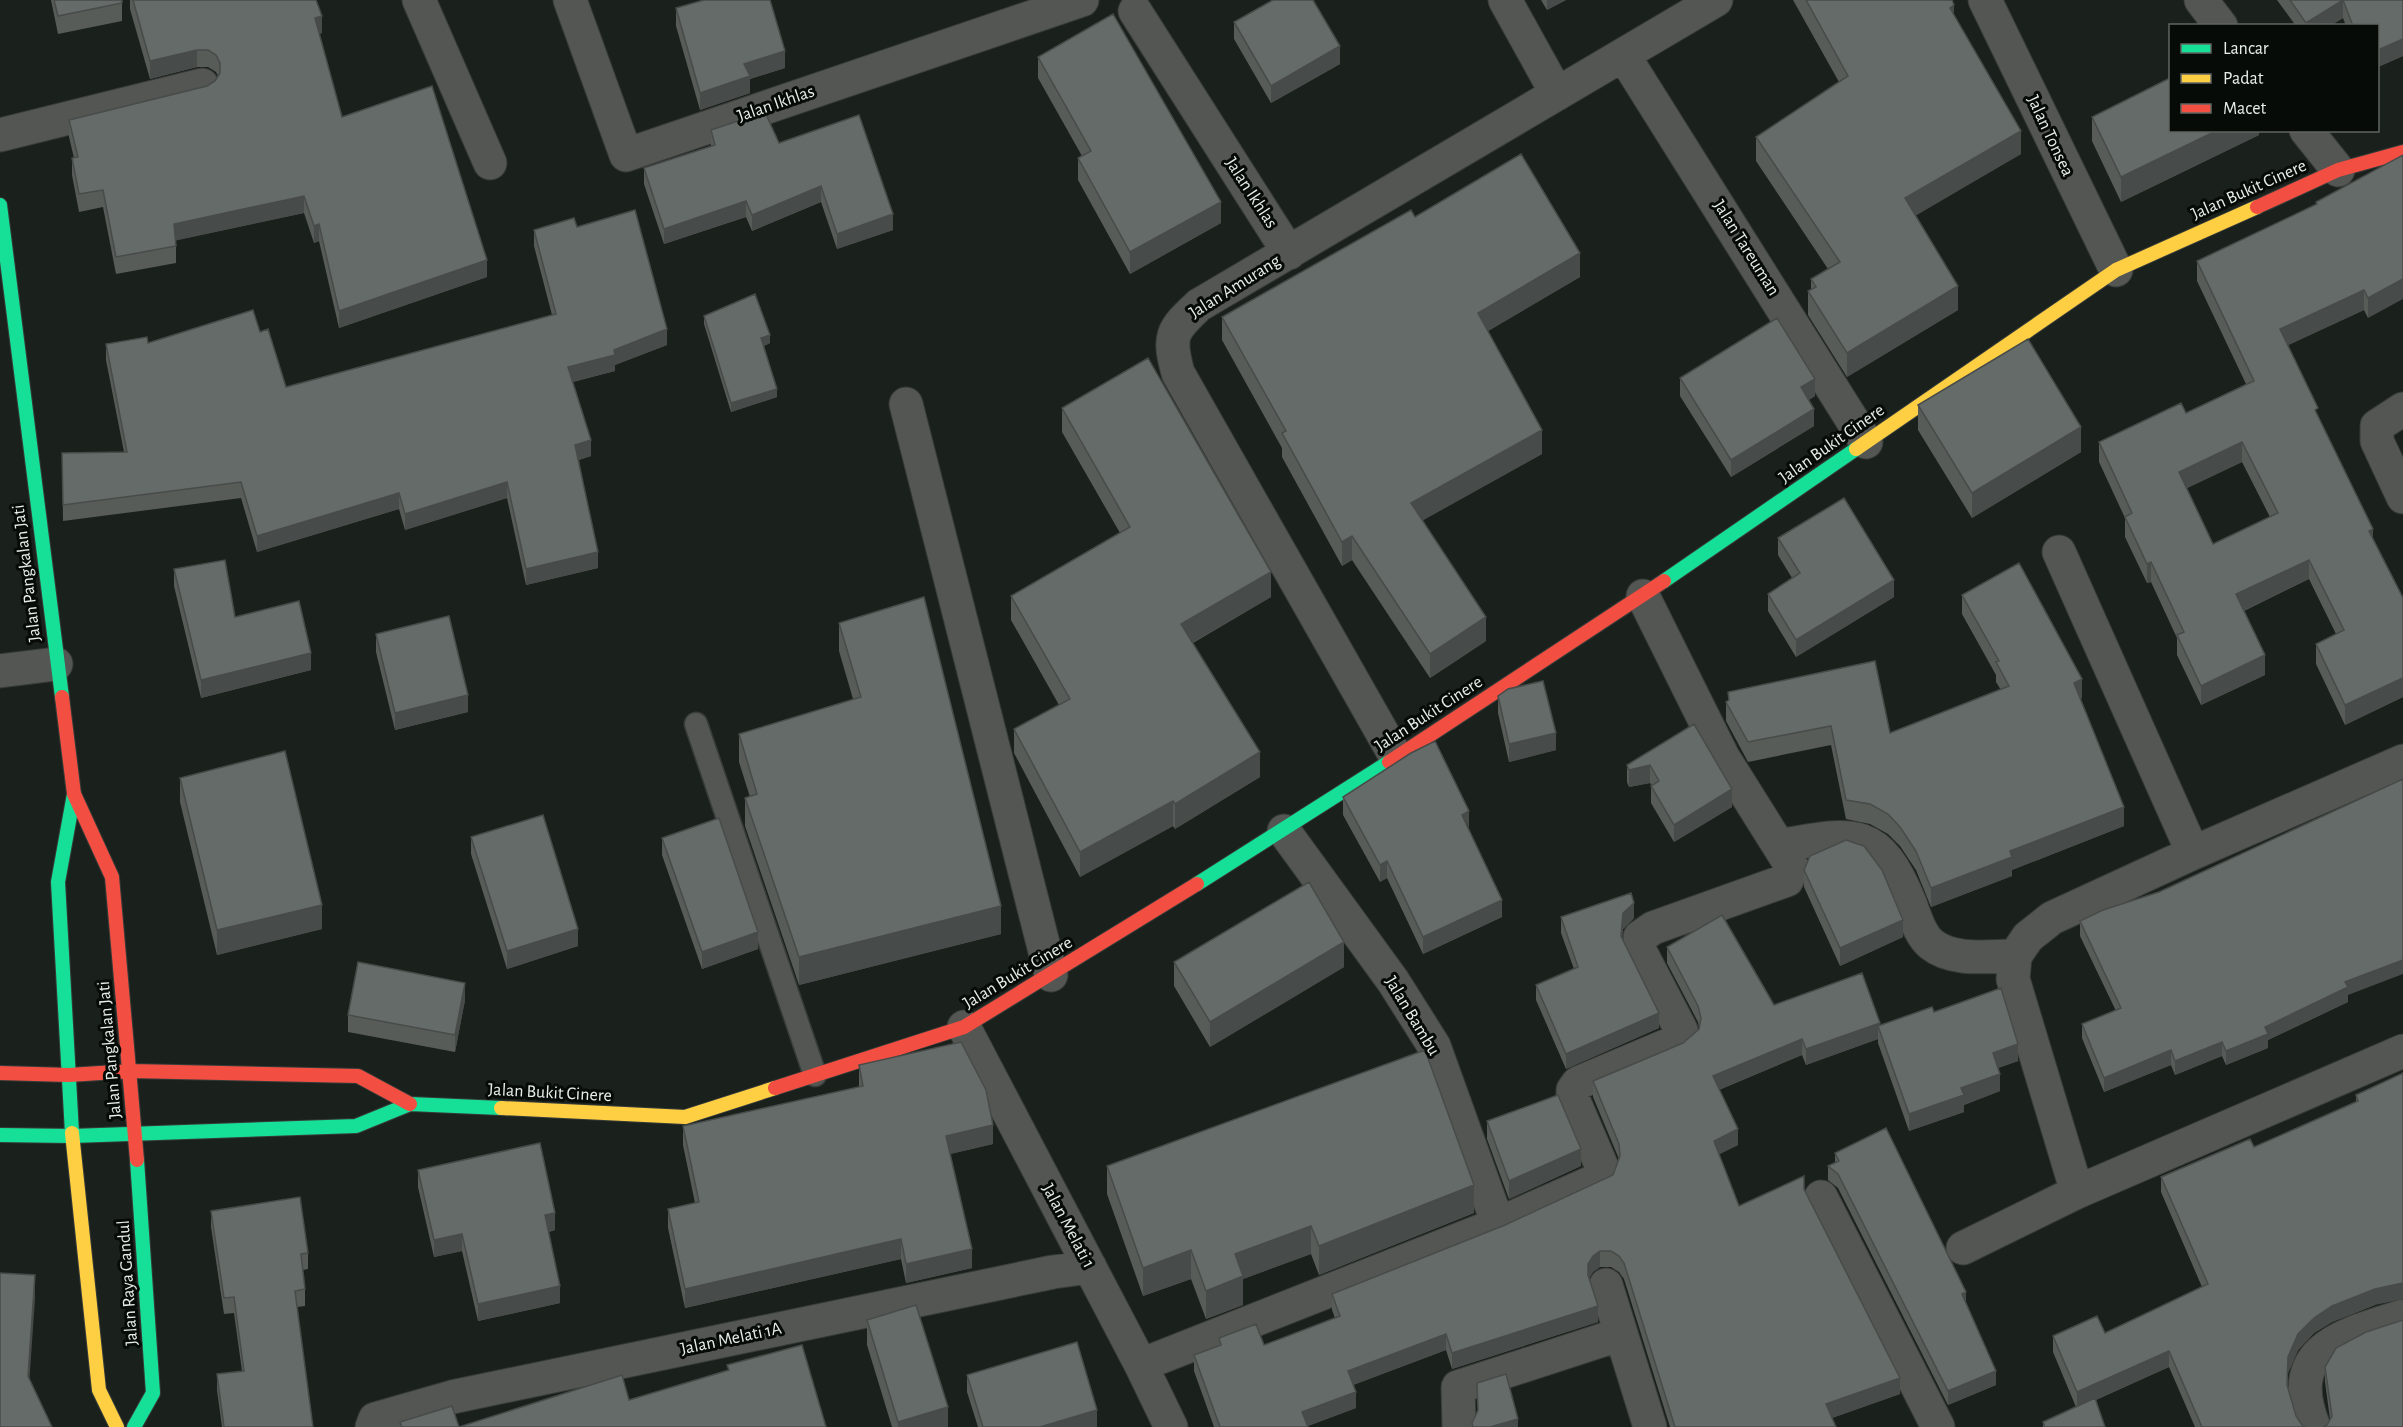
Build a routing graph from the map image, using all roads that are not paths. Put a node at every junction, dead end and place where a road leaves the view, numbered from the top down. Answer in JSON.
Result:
{"nodes":[{"id":1,"x":419,"y":0,"type":"edge"},
{"id":2,"x":570,"y":0,"type":"edge"},
{"id":3,"x":1082,"y":0,"type":"edge"},
{"id":4,"x":1505,"y":0,"type":"edge"},
{"id":5,"x":1716,"y":0,"type":"edge"},
{"id":6,"x":1985,"y":0,"type":"edge"},
{"id":7,"x":2200,"y":0,"type":"edge"},
{"id":8,"x":1135,"y":11,"type":"dead end"},
{"id":9,"x":2219,"y":24,"type":"edge"},
{"id":10,"x":1624,"y":56,"type":"junction"},
{"id":11,"x":202,"y":85,"type":"edge"},
{"id":12,"x":1557,"y":94,"type":"junction"},
{"id":13,"x":2308,"y":132,"type":"edge"},
{"id":14,"x":0,"y":135,"type":"edge"},
{"id":15,"x":2403,"y":152,"type":"edge"},
{"id":16,"x":490,"y":163,"type":"dead end"},
{"id":17,"x":2338,"y":170,"type":"junction"},
{"id":18,"x":0,"y":205,"type":"edge"},
{"id":19,"x":1289,"y":253,"type":"junction"},
{"id":20,"x":2116,"y":270,"type":"junction"},
{"id":21,"x":906,"y":404,"type":"dead end"},
{"id":22,"x":2403,"y":409,"type":"edge"},
{"id":23,"x":1866,"y":442,"type":"junction"},
{"id":24,"x":2403,"y":497,"type":"edge"},
{"id":25,"x":2059,"y":552,"type":"dead end"},
{"id":26,"x":1643,"y":596,"type":"junction"},
{"id":27,"x":56,"y":664,"type":"junction"},
{"id":28,"x":0,"y":671,"type":"edge"},
{"id":29,"x":696,"y":724,"type":"dead end"},
{"id":30,"x":1396,"y":757,"type":"junction"},
{"id":31,"x":2403,"y":761,"type":"edge"},
{"id":32,"x":74,"y":794,"type":"junction"},
{"id":33,"x":1284,"y":831,"type":"junction"},
{"id":34,"x":1780,"y":846,"type":"junction"},
{"id":35,"x":2193,"y":853,"type":"junction"},
{"id":36,"x":2015,"y":956,"type":"junction"},
{"id":37,"x":1051,"y":975,"type":"junction"},
{"id":38,"x":964,"y":1027,"type":"junction"},
{"id":39,"x":2403,"y":1050,"type":"edge"},
{"id":40,"x":131,"y":1071,"type":"junction"},
{"id":41,"x":0,"y":1073,"type":"edge"},
{"id":42,"x":69,"y":1075,"type":"junction"},
{"id":43,"x":815,"y":1075,"type":"junction"},
{"id":44,"x":410,"y":1104,"type":"junction"},
{"id":45,"x":135,"y":1132,"type":"junction"},
{"id":46,"x":0,"y":1135,"type":"edge"},
{"id":47,"x":72,"y":1136,"type":"junction"},
{"id":48,"x":2077,"y":1192,"type":"junction"},
{"id":49,"x":1821,"y":1197,"type":"dead end"},
{"id":50,"x":1498,"y":1224,"type":"junction"},
{"id":51,"x":1963,"y":1248,"type":"dead end"},
{"id":52,"x":1090,"y":1267,"type":"junction"},
{"id":53,"x":1606,"y":1285,"type":"dead end"},
{"id":54,"x":2403,"y":1316,"type":"edge"},
{"id":55,"x":1621,"y":1334,"type":"junction"},
{"id":56,"x":1142,"y":1365,"type":"junction"},
{"id":57,"x":373,"y":1423,"type":"edge"},
{"id":58,"x":117,"y":1427,"type":"edge"},
{"id":59,"x":134,"y":1427,"type":"edge"},
{"id":60,"x":1171,"y":1427,"type":"edge"},
{"id":61,"x":1459,"y":1427,"type":"edge"},
{"id":62,"x":1650,"y":1427,"type":"edge"},
{"id":63,"x":1938,"y":1427,"type":"edge"},
{"id":64,"x":2314,"y":1427,"type":"edge"}],
"edges":[{"from":1,"to":16,"type":"street"},
{"from":2,"to":3,"type":"street","name":"Jalan Ikhlas"},
{"from":4,"to":12,"type":"street"},
{"from":5,"to":10,"type":"street","name":"Jalan Amurang"},
{"from":6,"to":20,"type":"street","name":"Jalan Tonsea"},
{"from":7,"to":9,"type":"street"},
{"from":8,"to":19,"type":"street","name":"Jalan Ikhlas"},
{"from":10,"to":12,"type":"street","name":"Jalan Amurang"},
{"from":10,"to":23,"type":"street","name":"Jalan Tareuman"},
{"from":11,"to":14,"type":"street"},
{"from":12,"to":19,"type":"street","name":"Jalan Amurang"},
{"from":13,"to":17,"type":"street"},
{"from":15,"to":17,"type":"street","name":"Jalan Bukit Cinere"},
{"from":17,"to":20,"type":"street","name":"Jalan Bukit Cinere"},
{"from":18,"to":27,"type":"street","name":"Jalan Pangkalan Jati"},
{"from":19,"to":30,"type":"street","name":"Jalan Amurang"},
{"from":20,"to":23,"type":"street","name":"Jalan Bukit Cinere"},
{"from":21,"to":37,"type":"street"},
{"from":22,"to":24,"type":"street"},
{"from":23,"to":26,"type":"street","name":"Jalan Bukit Cinere"},
{"from":25,"to":35,"type":"street"},
{"from":26,"to":30,"type":"street","name":"Jalan Bukit Cinere"},
{"from":26,"to":34,"type":"street"},
{"from":27,"to":28,"type":"street"},
{"from":27,"to":32,"type":"street","name":"Jalan Pangkalan Jati"},
{"from":29,"to":43,"type":"lane"},
{"from":30,"to":33,"type":"street","name":"Jalan Bukit Cinere"},
{"from":31,"to":35,"type":"street"},
{"from":32,"to":40,"type":"street","name":"Jalan Pangkalan Jati"},
{"from":32,"to":42,"type":"street","name":"Jalan Pangkalan Jati"},
{"from":33,"to":37,"type":"street","name":"Jalan Bukit Cinere"},
{"from":33,"to":50,"type":"street","name":"Jalan Bambu"},
{"from":34,"to":36,"type":"street"},
{"from":34,"to":50,"type":"street"},
{"from":35,"to":36,"type":"street"},
{"from":36,"to":48,"type":"street"},
{"from":37,"to":38,"type":"street","name":"Jalan Bukit Cinere"},
{"from":38,"to":43,"type":"street","name":"Jalan Bukit Cinere"},
{"from":38,"to":52,"type":"street","name":"Jalan Melati 1"},
{"from":39,"to":48,"type":"street"},
{"from":40,"to":42,"type":"street","name":"Jalan Bukit Cinere"},
{"from":40,"to":44,"type":"street","name":"Jalan Bukit Cinere"},
{"from":40,"to":45,"type":"street","name":"Jalan Pangkalan Jati"},
{"from":41,"to":42,"type":"street","name":"Jalan Bukit Cinere"},
{"from":42,"to":47,"type":"street","name":"Jalan Pangkalan Jati"},
{"from":43,"to":44,"type":"street","name":"Jalan Bukit Cinere"},
{"from":44,"to":45,"type":"street","name":"Jalan Bukit Cinere"},
{"from":45,"to":47,"type":"street","name":"Jalan Bukit Cinere"},
{"from":45,"to":59,"type":"street","name":"Jalan Raya Gandul"},
{"from":46,"to":47,"type":"street","name":"Jalan Bukit Cinere"},
{"from":47,"to":58,"type":"street"},
{"from":48,"to":51,"type":"street"},
{"from":49,"to":63,"type":"street"},
{"from":50,"to":56,"type":"street"},
{"from":52,"to":56,"type":"street","name":"Jalan Melati 1"},
{"from":52,"to":57,"type":"street","name":"Jalan Melati 1A"},
{"from":53,"to":55,"type":"street"},
{"from":54,"to":64,"type":"street"},
{"from":55,"to":61,"type":"street"},
{"from":55,"to":62,"type":"street"},
{"from":56,"to":60,"type":"street","name":"Jalan Melati 1"}]}
